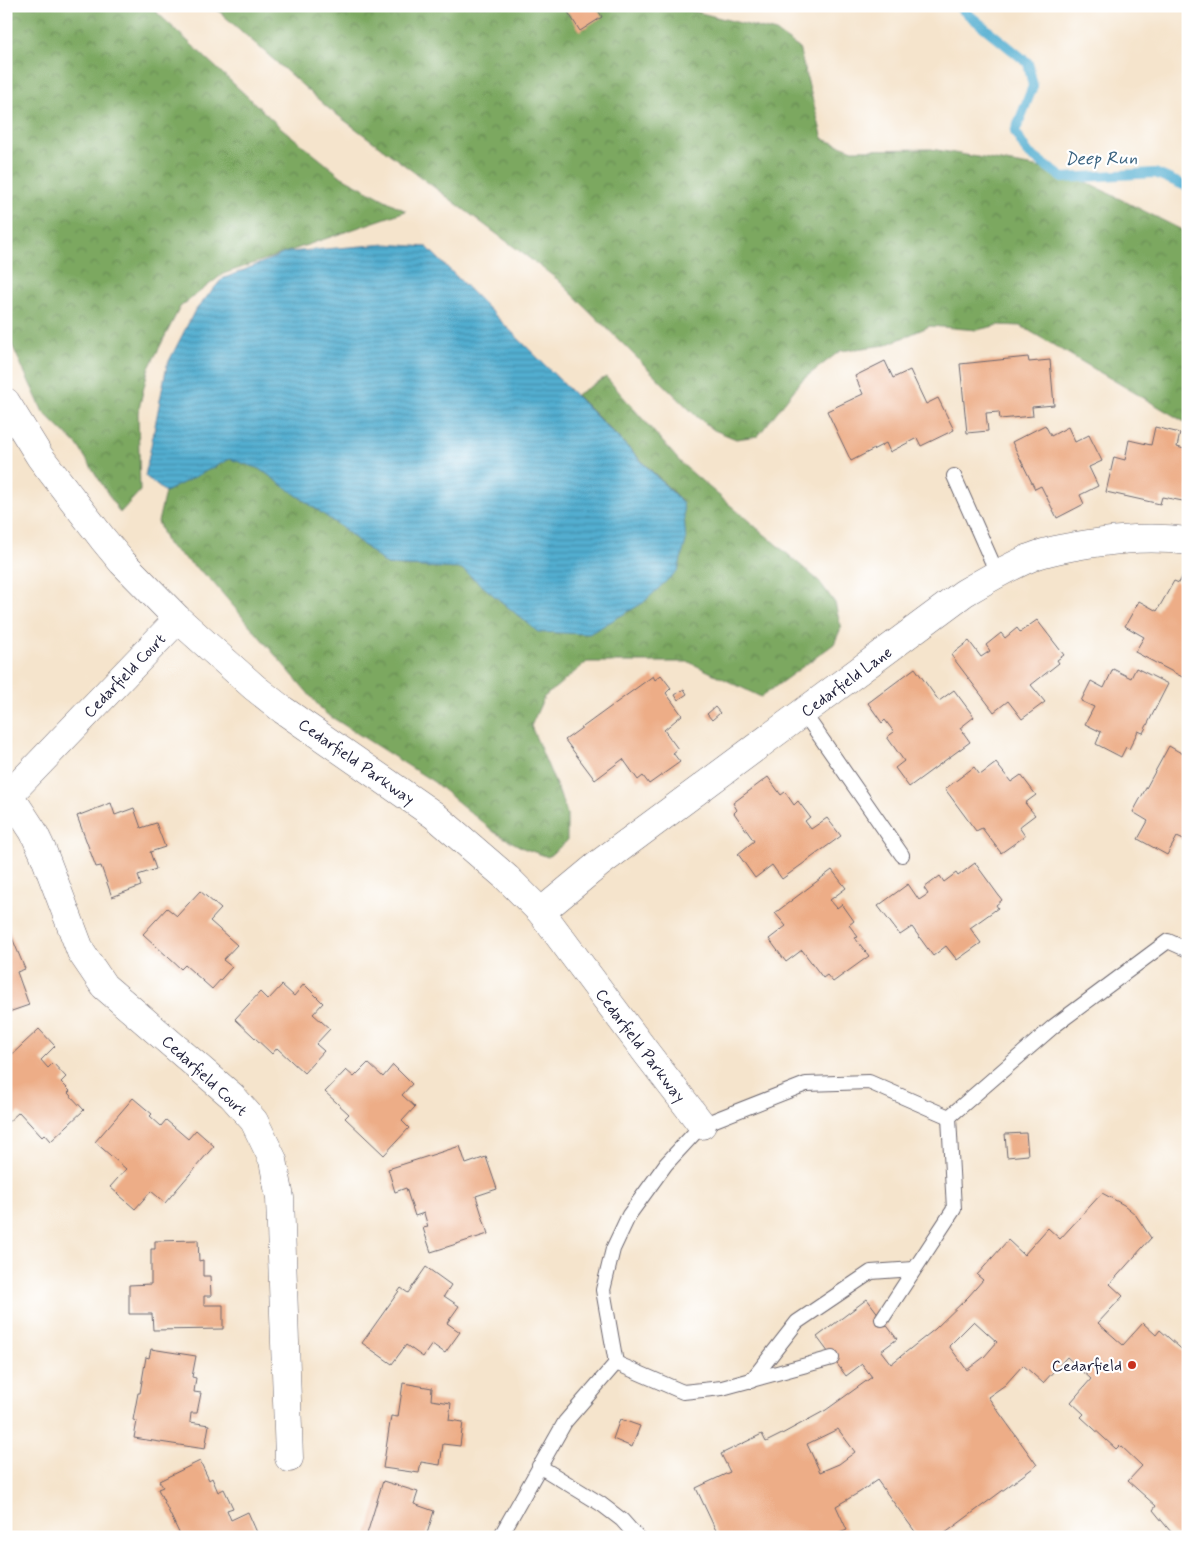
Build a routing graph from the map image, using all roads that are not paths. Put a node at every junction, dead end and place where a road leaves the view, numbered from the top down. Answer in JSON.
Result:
{"nodes":[{"id":1,"x":6,"y":402,"type":"edge"},
{"id":2,"x":954,"y":476,"type":"dead end"},
{"id":3,"x":1188,"y":541,"type":"edge"},
{"id":4,"x":997,"y":573,"type":"junction"},
{"id":5,"x":178,"y":619,"type":"junction"},
{"id":6,"x":803,"y":712,"type":"junction"},
{"id":7,"x":7,"y":796,"type":"edge"},
{"id":8,"x":902,"y":855,"type":"dead end"},
{"id":9,"x":541,"y":912,"type":"junction"},
{"id":10,"x":1188,"y":950,"type":"edge"},
{"id":11,"x":949,"y":1117,"type":"junction"},
{"id":12,"x":702,"y":1125,"type":"junction"},
{"id":13,"x":914,"y":1269,"type":"junction"},
{"id":14,"x":882,"y":1319,"type":"dead end"},
{"id":15,"x":832,"y":1358,"type":"dead end"},
{"id":16,"x":616,"y":1363,"type":"junction"},
{"id":17,"x":750,"y":1380,"type":"junction"},
{"id":18,"x":289,"y":1458,"type":"dead end"},
{"id":19,"x":539,"y":1466,"type":"junction"},
{"id":20,"x":500,"y":1537,"type":"edge"},
{"id":21,"x":637,"y":1537,"type":"edge"}],
"edges":[{"from":1,"to":5,"type":"street","name":"Cedarfield Parkway"},
{"from":2,"to":4,"type":"lane"},
{"from":3,"to":4,"type":"street","name":"Cedarfield Lane"},
{"from":4,"to":6,"type":"street","name":"Cedarfield Lane"},
{"from":5,"to":7,"type":"street","name":"Cedarfield Court"},
{"from":5,"to":9,"type":"street","name":"Cedarfield Parkway"},
{"from":6,"to":8,"type":"lane"},
{"from":6,"to":9,"type":"street","name":"Cedarfield Lane"},
{"from":7,"to":18,"type":"street","name":"Cedarfield Court"},
{"from":9,"to":12,"type":"street","name":"Cedarfield Parkway"},
{"from":10,"to":11,"type":"lane"},
{"from":11,"to":12,"type":"lane"},
{"from":11,"to":13,"type":"lane"},
{"from":12,"to":16,"type":"lane"},
{"from":13,"to":14,"type":"lane"},
{"from":13,"to":17,"type":"lane"},
{"from":15,"to":17,"type":"lane"},
{"from":16,"to":17,"type":"lane"},
{"from":16,"to":19,"type":"lane"},
{"from":19,"to":20,"type":"lane"},
{"from":19,"to":21,"type":"lane"}]}
